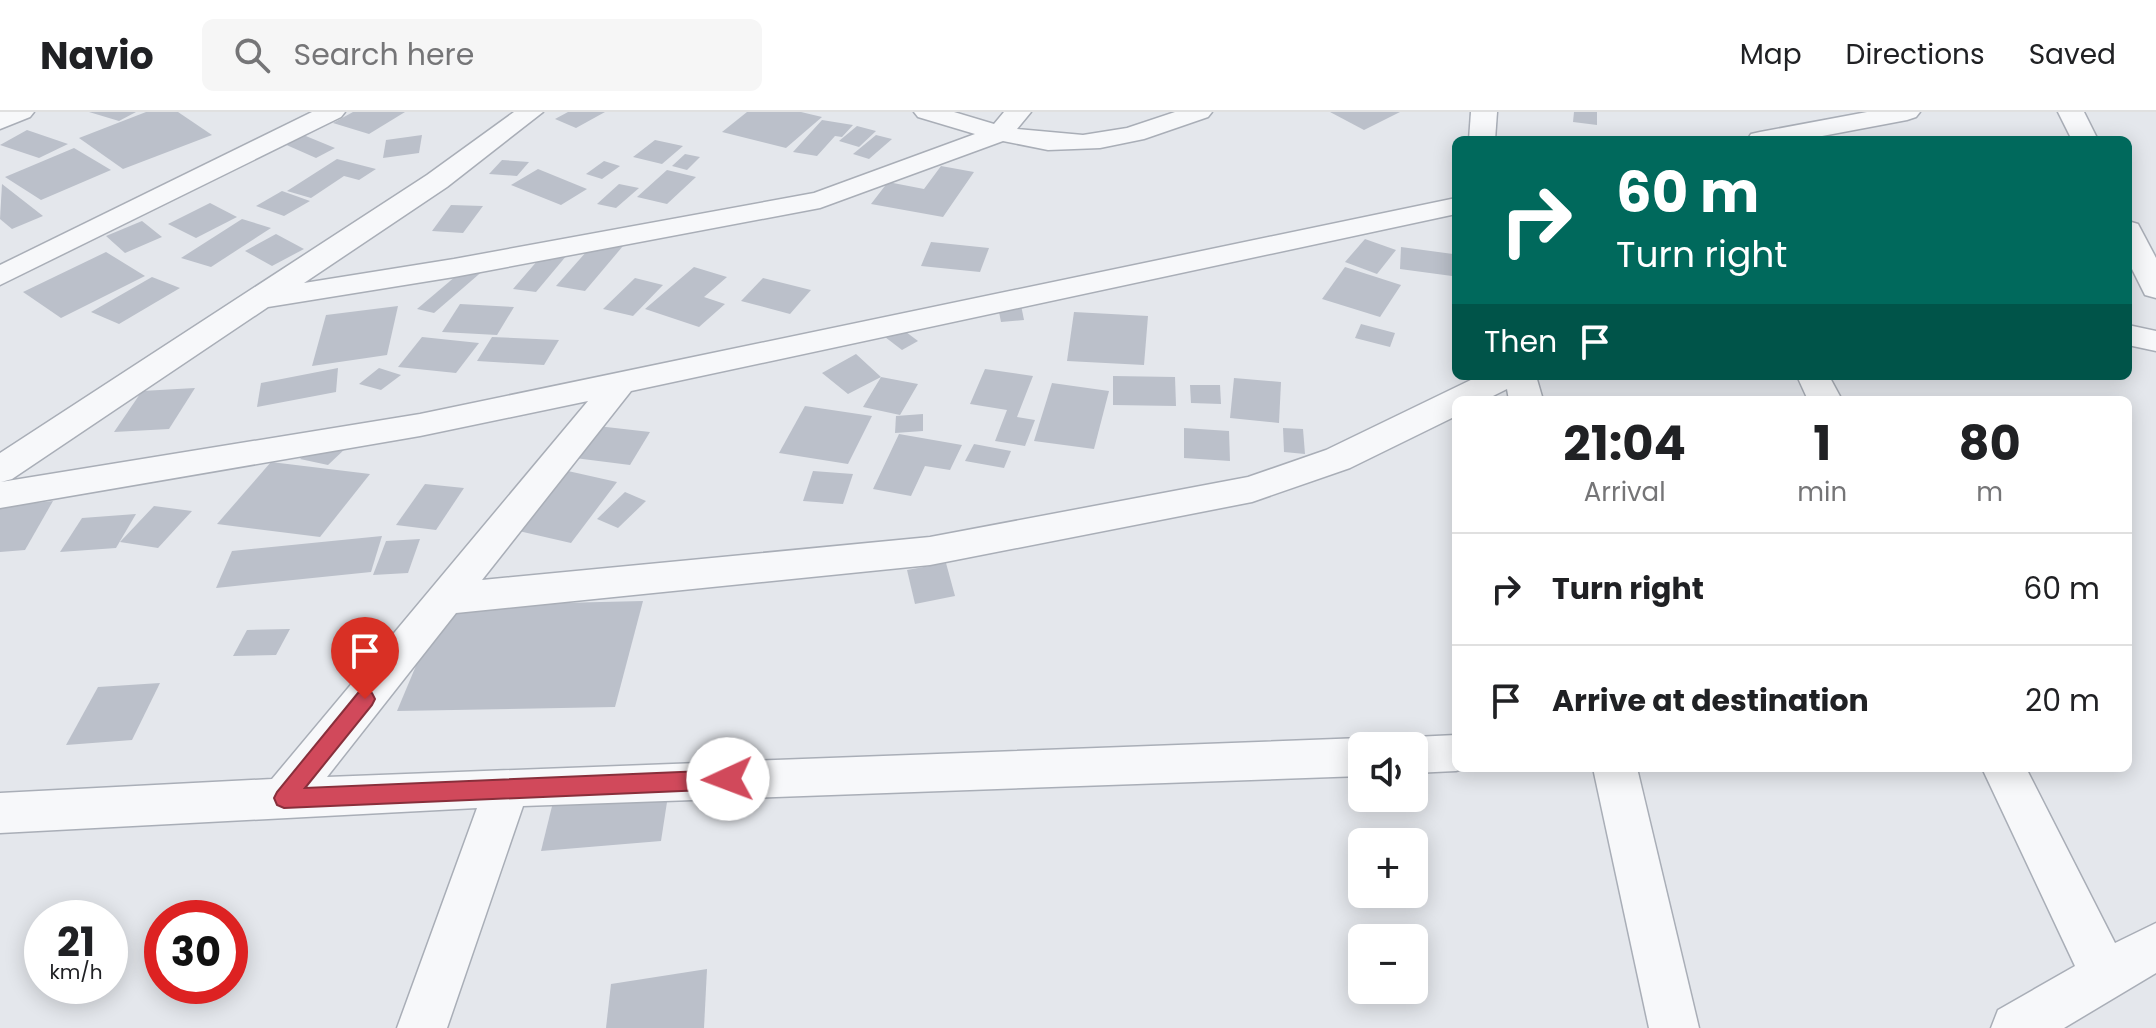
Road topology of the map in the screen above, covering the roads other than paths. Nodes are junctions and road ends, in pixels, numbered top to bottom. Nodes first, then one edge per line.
1 (21, 112) edge
2 (332, 112) edge
3 (530, 112) edge
4 (927, 112) edge
5 (1018, 112) edge
6 (1199, 112) edge
7 (1484, 112) edge
8 (1907, 112) edge
9 (2071, 112) edge
10 (0, 121) edge
11 (1804, 122) edge
12 (999, 134) junction
13 (1482, 136) edge
14 (1770, 136) edge
15 (2083, 136) edge
16 (1452, 207) edge
17 (2132, 238) edge
18 (0, 276) edge
19 (2156, 289) edge
20 (260, 299) junction
21 (2132, 336) edge
22 (2156, 341) edge
23 (1497, 380) edge
24 (620, 383) junction
25 (1467, 396) edge
26 (1452, 404) edge
27 (0, 470) edge
28 (0, 495) edge
29 (445, 599) junction
30 (1452, 753) edge
31 (1428, 754) edge
32 (1348, 757) edge
33 (1616, 772) edge
34 (2006, 772) edge
35 (507, 787) junction
36 (284, 798) junction
37 (0, 813) edge
38 (2156, 946) edge
39 (2105, 976) junction
40 (422, 1028) edge
41 (1674, 1028) edge
42 (2016, 1028) edge

1 - 10 street
2 - 18 street
3 - 20 street
4 - 12 street
5 - 12 street
6 - 12 street
7 - 13 street
8 - 11 street
9 - 15 street
11 - 14 street
12 - 20 street
16 - 24 street
17 - 19 street
20 - 27 street
21 - 22 street
23 - 25 street
24 - 28 street
24 - 29 street
26 - 29 street
29 - 36 street
30 - 31 street
32 - 35 street
33 - 41 street
34 - 39 street
35 - 36 street
35 - 40 street
36 - 37 street
38 - 39 street
39 - 42 street

